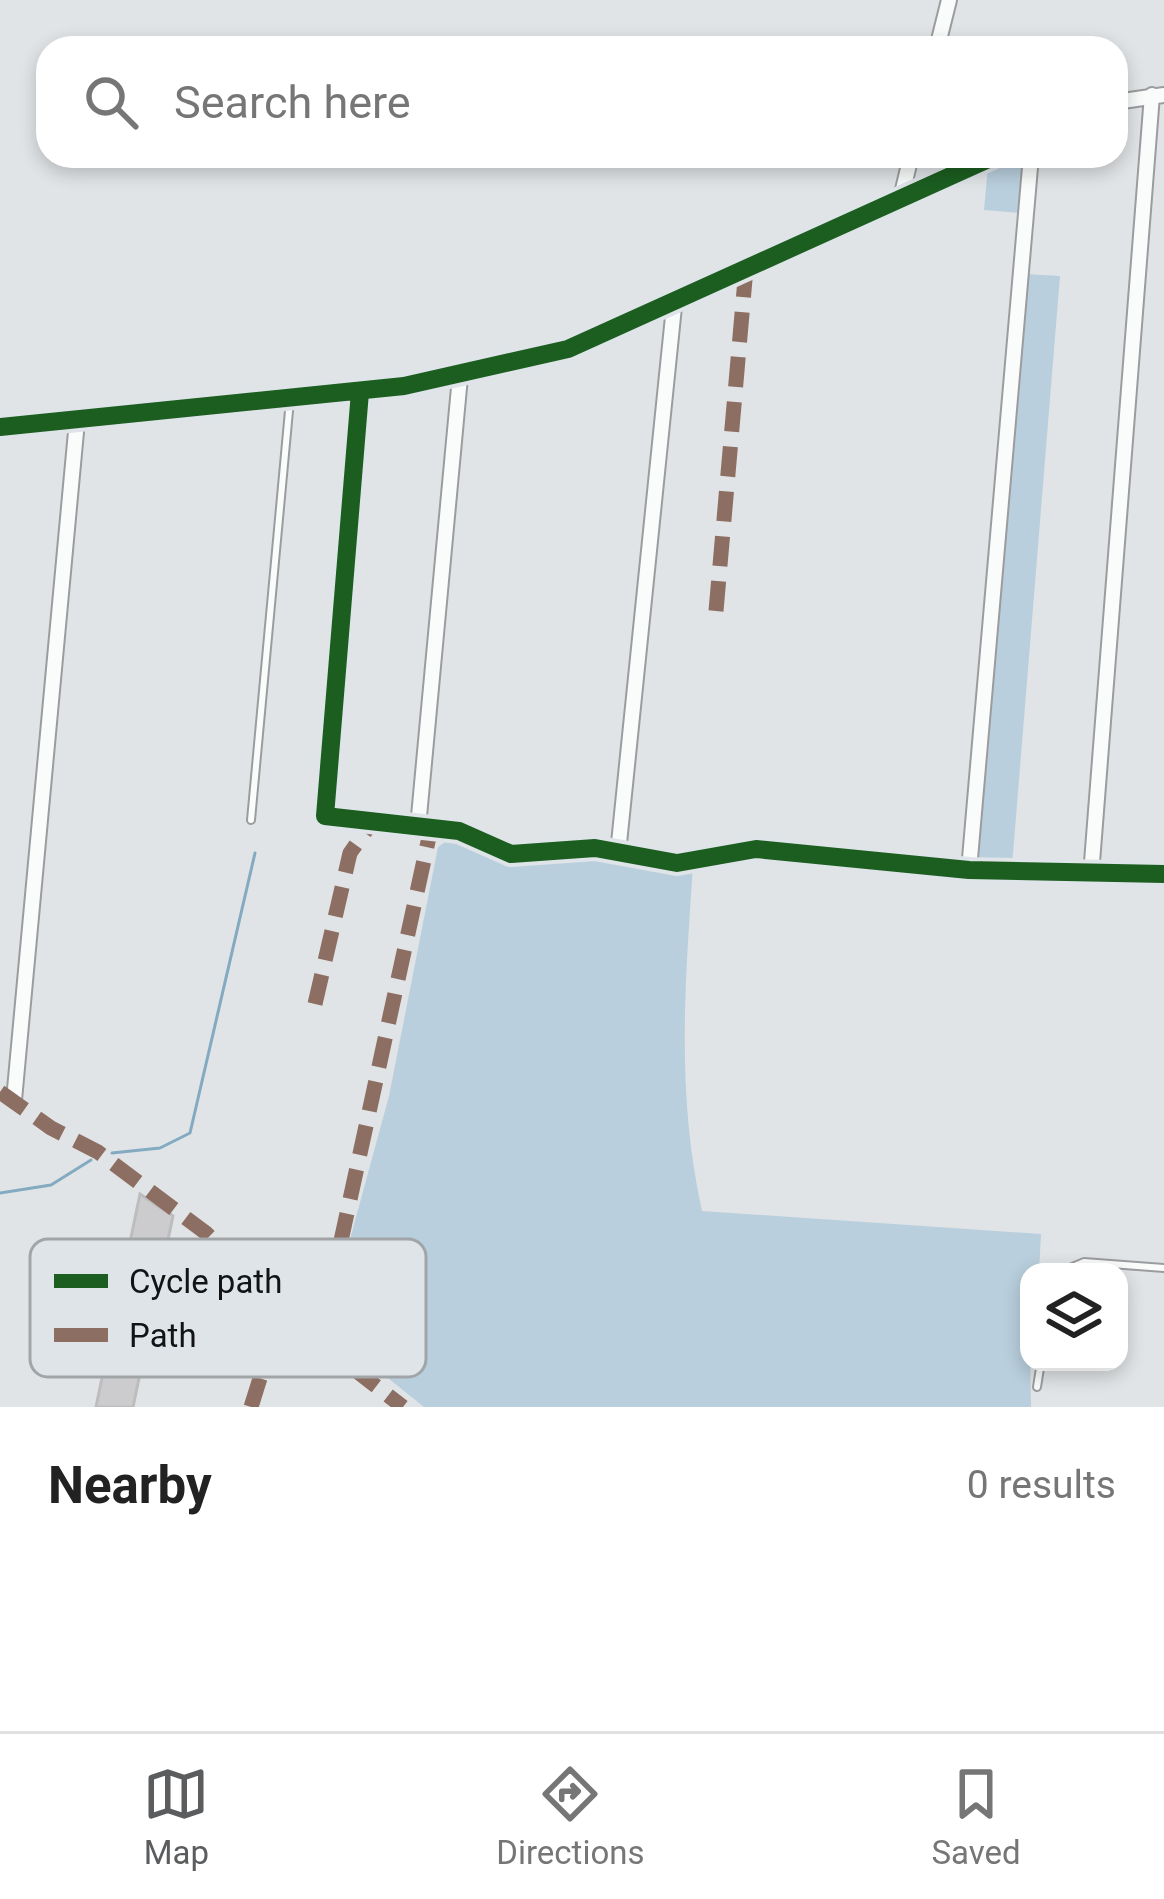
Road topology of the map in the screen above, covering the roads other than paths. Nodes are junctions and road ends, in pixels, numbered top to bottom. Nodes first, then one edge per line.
1 (949, 0) edge
2 (940, 36) edge
3 (1158, 95) edge
4 (1128, 100) edge
5 (908, 168) edge
6 (970, 168) edge
7 (1029, 168) edge
8 (900, 202) junction
9 (674, 297) junction
10 (460, 377) junction
11 (360, 392) junction
12 (290, 400) junction
13 (77, 421) junction
14 (0, 427) edge
15 (250, 820) dead end
16 (418, 827) junction
17 (619, 853) junction
18 (969, 870) junction
19 (1164, 874) edge
20 (1091, 875) junction
21 (14, 1100) dead end
22 (1128, 1265) edge
23 (1164, 1268) edge
24 (1040, 1371) edge
25 (1037, 1387) dead end

1 - 2 street
3 - 4 street
3 - 20 street
5 - 8 street
6 - 8 street
7 - 18 street
8 - 9 street
9 - 10 street
9 - 17 street
10 - 11 street
10 - 16 street
11 - 12 street
11 - 16 street
12 - 13 street
12 - 15 lane
13 - 14 street
13 - 21 street
16 - 17 street
17 - 18 street
18 - 20 street
19 - 20 street
22 - 23 lane
24 - 25 lane

